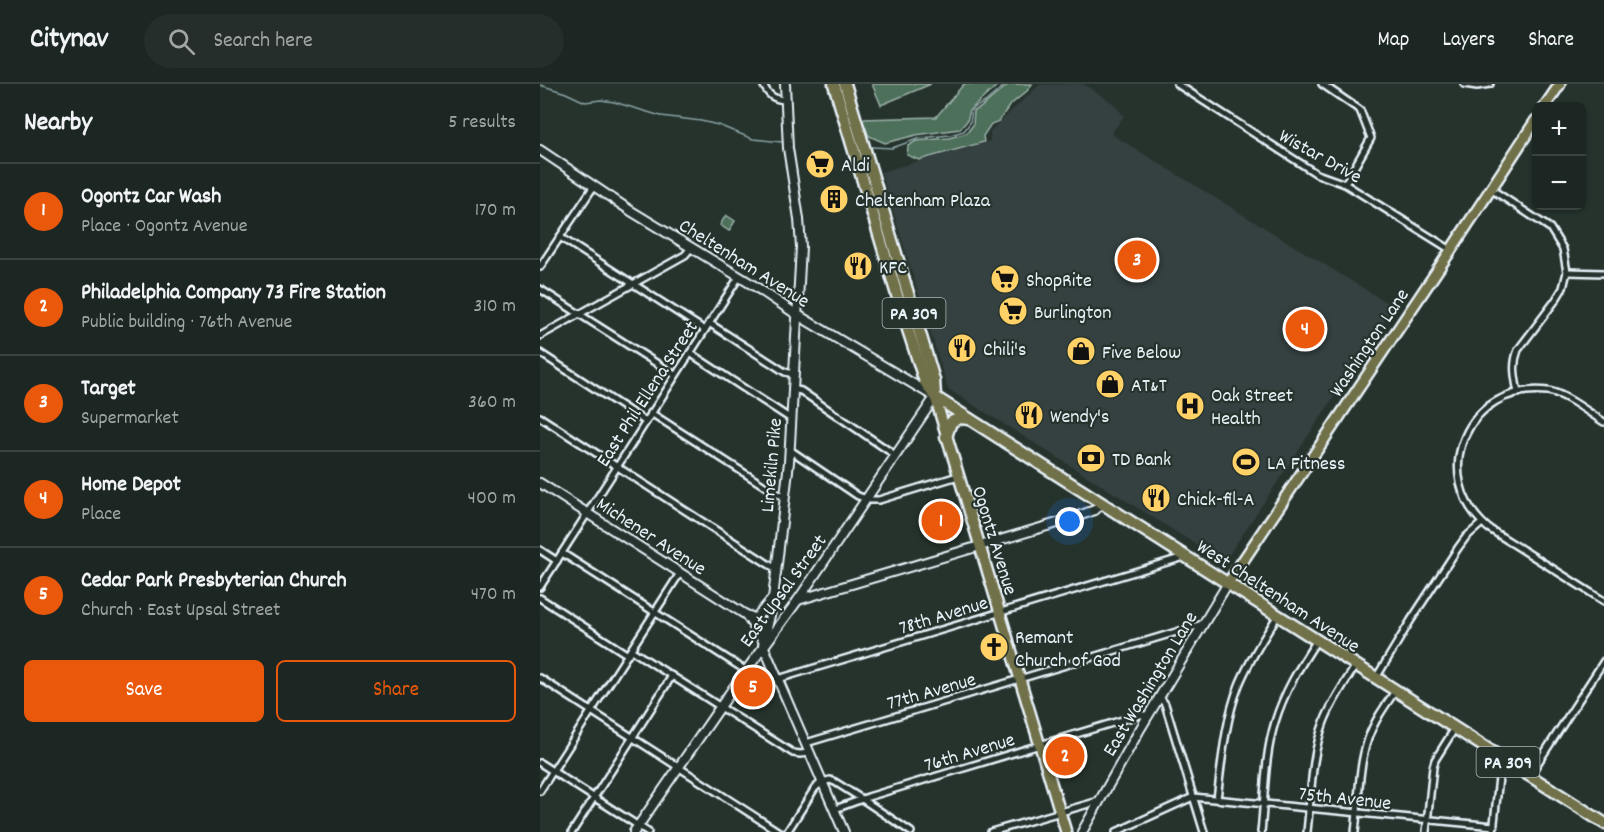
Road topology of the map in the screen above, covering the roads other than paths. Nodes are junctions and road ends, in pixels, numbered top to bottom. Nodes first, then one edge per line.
1 (763, 84) edge
2 (785, 84) edge
3 (834, 84) edge
4 (845, 84) edge
5 (1177, 84) edge
6 (1322, 84) edge
7 (1464, 84) edge
8 (1490, 84) edge
9 (1560, 84) edge
10 (785, 100) junction
11 (1548, 102) edge
12 (1532, 126) edge
13 (540, 150) edge
14 (1345, 184) junction
15 (594, 186) junction
16 (1491, 189) junction
17 (560, 237) junction
18 (691, 248) junction
19 (1451, 250) junction
20 (540, 267) edge
21 (1567, 272) junction
22 (1604, 273) edge
23 (739, 277) junction
24 (633, 284) junction
25 (540, 289) edge
26 (579, 314) junction
27 (796, 314) junction
28 (709, 323) junction
29 (705, 330) junction
30 (540, 336) edge
31 (540, 353) edge
32 (690, 353) junction
33 (793, 374) junction
34 (675, 375) junction
35 (792, 388) junction
36 (1518, 393) junction
37 (935, 397) junction
38 (651, 413) junction
39 (540, 417) edge
40 (791, 419) junction
41 (969, 419) junction
42 (646, 422) junction
43 (1604, 422) edge
44 (946, 437) junction
45 (790, 450) junction
46 (895, 454) junction
47 (617, 466) junction
48 (958, 476) junction
49 (540, 483) edge
50 (784, 496) junction
51 (865, 499) junction
52 (1102, 503) junction
53 (587, 513) junction
54 (1482, 523) junction
55 (979, 546) junction
56 (540, 549) edge
57 (562, 553) junction
58 (1186, 556) junction
59 (557, 561) junction
60 (776, 569) junction
61 (681, 573) junction
62 (1228, 583) junction
63 (540, 587) edge
64 (540, 598) edge
65 (773, 598) junction
66 (798, 600) junction
67 (1604, 601) edge
68 (655, 612) junction
69 (999, 613) junction
70 (746, 615) junction
71 (1278, 615) junction
72 (755, 619) junction
73 (1203, 624) junction
74 (1317, 640) junction
75 (762, 641) junction
76 (630, 652) junction
77 (1604, 661) edge
78 (1356, 665) junction
79 (745, 670) junction
80 (672, 676) junction
81 (540, 678) edge
82 (1376, 678) junction
83 (778, 679) junction
84 (1019, 679) junction
85 (1396, 690) junction
86 (1160, 696) junction
87 (720, 706) junction
88 (591, 711) junction
89 (1148, 715) junction
90 (1455, 728) junction
91 (632, 738) junction
92 (806, 743) junction
93 (1039, 746) junction
94 (810, 753) junction
95 (1502, 758) junction
96 (540, 762) edge
97 (678, 767) junction
98 (553, 771) junction
99 (1530, 776) junction
100 (822, 782) junction
101 (540, 791) edge
102 (594, 797) junction
103 (1193, 797) junction
104 (862, 799) junction
105 (1218, 799) junction
106 (1099, 801) junction
107 (1264, 804) junction
108 (1310, 808) junction
109 (835, 809) junction
110 (1059, 812) junction
111 (1357, 813) junction
112 (1427, 820) junction
113 (1604, 823) edge
114 (1135, 824) junction
115 (636, 829) edge
116 (1494, 829) edge
117 (572, 832) edge
118 (648, 832) edge
119 (779, 832) edge
120 (787, 832) edge
121 (844, 832) edge
122 (911, 832) edge
123 (991, 832) edge
124 (1066, 832) edge
125 (1082, 832) edge
126 (1116, 832) edge
127 (1137, 832) edge
128 (1204, 832) edge
129 (1261, 832) edge
130 (1308, 832) edge
131 (1356, 832) edge
132 (1426, 832) edge

1 - 10 street
2 - 10 street, Limekiln Pike
3 - 37 highway, Ogontz Avenue / PA 309
4 - 37 highway, Ogontz Avenue / PA 309
5 - 14 street, Wistar Drive
6 - 14 street
7 - 8 street
9 - 11 main road
10 - 27 street, Limekiln Pike
12 - 16 main road, Washington Lane
13 - 15 street, Cheltenham Avenue
14 - 19 street, Wistar Drive
15 - 17 street
15 - 18 street, Cheltenham Avenue
16 - 19 main road, Washington Lane
16 - 21 street
17 - 20 street
17 - 24 street
18 - 23 street, Cheltenham Avenue
18 - 24 street
19 - 62 main road, Washington Lane
21 - 22 street
21 - 36 street
23 - 27 street, Cheltenham Avenue
23 - 28 street, East Phil Ellena Street
24 - 26 street
24 - 29 street
25 - 26 street
26 - 30 street
26 - 34 street
27 - 33 street, Limekiln Pike
27 - 37 street, Cheltenham Avenue
28 - 29 street, East Phil Ellena Street
28 - 33 street
29 - 32 street, East Phil Ellena Street
31 - 42 street
32 - 34 street, East Phil Ellena Street
32 - 40 street
33 - 35 street, Limekiln Pike
34 - 38 street, East Phil Ellena Street
35 - 40 street, Limekiln Pike
35 - 46 street
36 - 43 street
36 - 54 street
37 - 41 highway, West Cheltenham Avenue / PA 309
37 - 44 main road, Ogontz Avenue
37 - 46 street, East Upsal Street
38 - 42 street, East Phil Ellena Street
38 - 50 street
39 - 47 street
40 - 45 street, Limekiln Pike
41 - 44 highway
41 - 52 highway, West Cheltenham Avenue / PA 309
42 - 47 street, East Phil Ellena Street
44 - 48 main road, Ogontz Avenue
45 - 50 street, Limekiln Pike
45 - 51 street
46 - 51 street, East Upsal Street
47 - 53 street, East Phil Ellena Street
47 - 60 street
48 - 51 street
48 - 55 main road, Ogontz Avenue
49 - 53 street, Michener Avenue
50 - 60 street, Limekiln Pike
51 - 66 street, East Upsal Street
52 - 55 street
52 - 58 highway, West Cheltenham Avenue / PA 309
53 - 57 street, East Phil Ellena Street
53 - 61 street, Michener Avenue
54 - 67 street
54 - 82 street
55 - 66 street
55 - 69 main road, Ogontz Avenue
56 - 59 street
57 - 59 street, East Phil Ellena Street
57 - 68 street
58 - 62 highway, West Cheltenham Avenue / PA 309
58 - 69 street, 78th Avenue
59 - 63 street, East Phil Ellena Street
60 - 65 street, Limekiln Pike
61 - 68 street
61 - 70 street, Michener Avenue
62 - 71 highway, West Cheltenham Avenue / PA 309
62 - 73 street, East Washington Lane
64 - 76 street
65 - 72 street
65 - 75 street, Limekiln Pike
66 - 75 street, East Upsal Street
68 - 76 street
68 - 79 street
69 - 83 street, 78th Avenue
69 - 84 main road, Ogontz Avenue
70 - 72 street, Michener Avenue
70 - 75 street, Michener Avenue
71 - 74 highway, West Cheltenham Avenue / PA 309
71 - 105 street
72 - 75 street
73 - 84 street, 77th Avenue
73 - 86 street, East Washington Lane
74 - 78 highway, West Cheltenham Avenue / PA 309
74 - 107 street
75 - 79 street, East Upsal Street
75 - 83 street
76 - 80 street
76 - 88 street
77 - 99 street
78 - 82 highway, West Cheltenham Avenue / PA 309
78 - 108 street
79 - 87 street, East Upsal Street
80 - 87 street
80 - 91 street
81 - 88 street
82 - 85 highway, West Cheltenham Avenue / PA 309
83 - 92 street
84 - 92 street, 77th Avenue
84 - 93 main road, Ogontz Avenue
85 - 90 highway, West Cheltenham Avenue / PA 309
85 - 111 street
86 - 89 street, East Washington Lane
86 - 103 street
87 - 94 street
87 - 97 street, East Upsal Street
88 - 91 street
88 - 98 street
89 - 93 street, 76th Avenue
89 - 106 street, East Washington Lane
90 - 95 highway, West Cheltenham Avenue / PA 309
90 - 112 street
91 - 97 street
91 - 102 street
92 - 94 street
93 - 104 street, 76th Avenue
93 - 110 main road, Ogontz Avenue
94 - 100 street
95 - 99 highway, West Cheltenham Avenue / PA 309
95 - 116 street
96 - 98 street
97 - 115 street, East Upsal Street
97 - 119 street
98 - 101 street
98 - 102 street
99 - 113 highway, West Cheltenham Avenue / PA 309
100 - 104 street
100 - 109 street
100 - 120 street
102 - 115 street
102 - 117 street
103 - 105 street, 75th Avenue
103 - 114 street
103 - 128 street
104 - 109 street, 76th Avenue
104 - 122 street
105 - 107 street, 75th Avenue
106 - 110 street
106 - 125 street, East Washington Lane
107 - 108 street, 75th Avenue
107 - 129 street
108 - 111 street, 75th Avenue
108 - 130 street
109 - 121 street
110 - 123 street
110 - 124 main road, Ogontz Avenue
111 - 112 street, 75th Avenue
111 - 131 street
112 - 116 street, 75th Avenue
112 - 132 street
114 - 126 street
114 - 127 street
115 - 118 street

